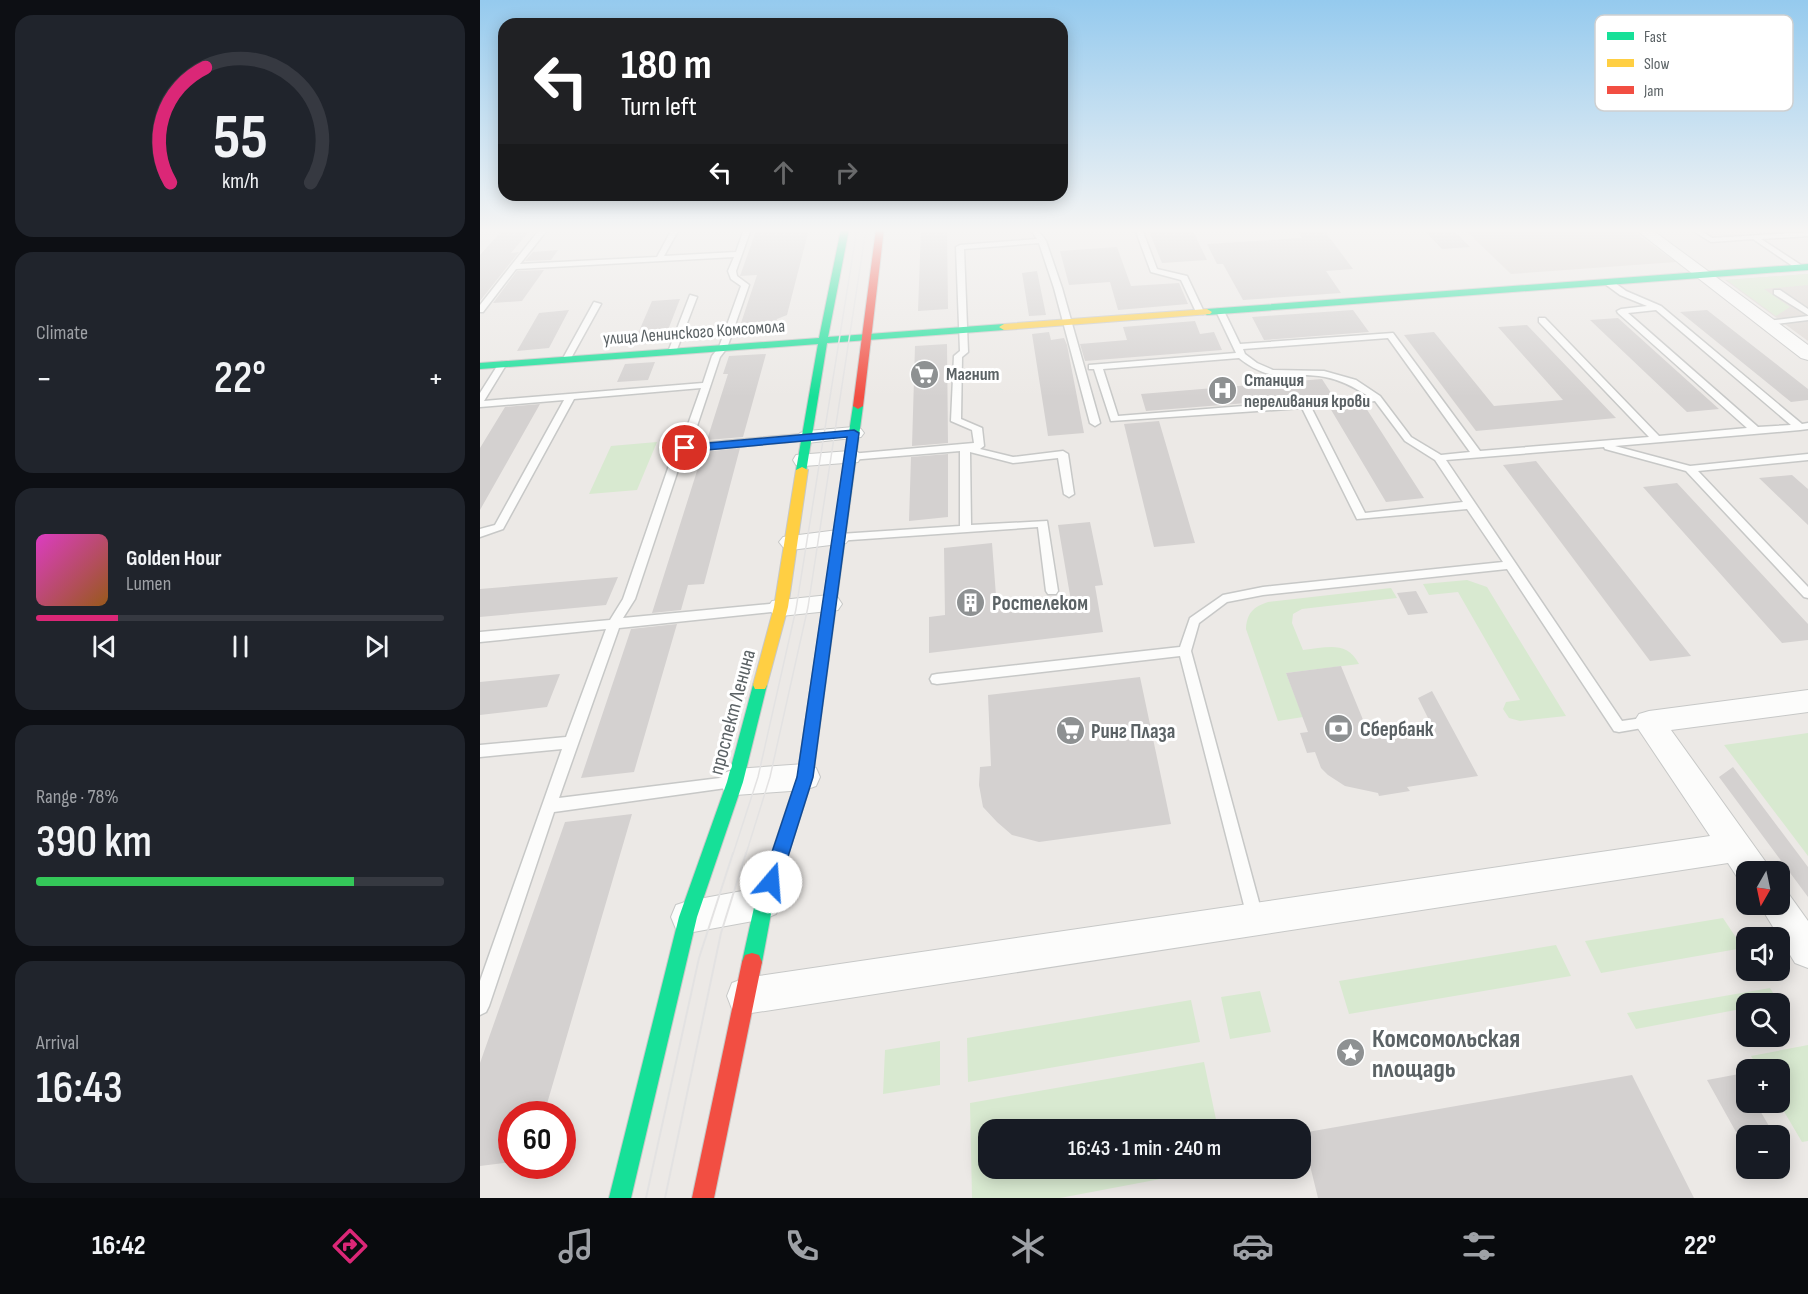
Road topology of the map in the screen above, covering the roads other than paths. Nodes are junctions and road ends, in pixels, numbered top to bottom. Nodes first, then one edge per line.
1 (499, 285) edge
2 (745, 285) edge
3 (834, 285) edge
4 (873, 285) edge
5 (961, 285) edge
6 (1056, 285) edge
7 (1187, 285) edge
8 (1569, 285) edge
9 (1612, 285) edge
10 (1716, 285) edge
11 (1777, 292) dead end
12 (1623, 293) junction
13 (693, 297) dead end
14 (597, 304) dead end
15 (1658, 308) junction
16 (480, 310) edge
17 (1220, 311) junction
18 (1621, 311) junction
19 (1200, 312) junction
20 (1808, 313) edge
21 (1808, 318) edge
22 (1542, 320) dead end
23 (1068, 322) junction
24 (1767, 323) junction
25 (963, 330) junction
26 (866, 337) junction
27 (822, 341) junction
28 (723, 348) junction
29 (1239, 351) junction
30 (672, 352) junction
31 (1808, 354) edge
32 (566, 360) junction
33 (502, 365) junction
34 (480, 366) edge
35 (1098, 367) junction
36 (1082, 368) junction
37 (706, 386) junction
38 (570, 397) junction
39 (1377, 398) junction
40 (480, 400) edge
41 (480, 404) edge
42 (1305, 405) junction
43 (1095, 423) dead end
44 (1804, 427) edge
45 (1756, 431) junction
46 (854, 433) junction
47 (807, 437) junction
48 (1656, 439) junction
49 (1599, 444) junction
50 (685, 448) junction
51 (965, 448) junction
52 (1477, 455) junction
53 (850, 457) junction
54 (1439, 458) junction
55 (1806, 459) edge
56 (804, 460) junction
57 (1690, 469) junction
58 (1069, 494) dead end
59 (1470, 505) junction
60 (966, 528) junction
61 (480, 533) edge
62 (838, 538) junction
63 (791, 542) junction
64 (1510, 565) junction
65 (1053, 591) dead end
66 (1808, 594) edge
67 (829, 604) junction
68 (781, 607) junction
69 (614, 622) junction
70 (480, 637) edge
71 (1185, 651) junction
72 (937, 680) dead end
73 (1808, 701) edge
74 (1649, 722) junction
75 (571, 742) junction
76 (480, 750) edge
77 (805, 777) junction
78 (735, 782) junction
79 (549, 806) junction
80 (1744, 859) edge
81 (764, 903) junction
82 (1783, 915) edge
83 (688, 917) junction
84 (1256, 919) junction
85 (1808, 951) edge
86 (745, 996) junction
87 (480, 1006) edge
88 (620, 1198) edge
89 (703, 1198) edge

1 - 16 lane
2 - 28 lane
3 - 27 main road, проспект Ленина
4 - 26 main road
5 - 25 lane
6 - 23 lane
7 - 19 lane
8 - 17 main road, улица Ленинского Комсомола
9 - 12 lane
10 - 24 street
11 - 20 lane
12 - 15 lane
12 - 18 lane
13 - 30 lane
14 - 32 lane
15 - 18 lane
15 - 44 lane
17 - 19 main road, улица Ленинского Комсомола
17 - 29 lane
18 - 45 lane
19 - 23 main road, улица Ленинского Комсомола
21 - 24 lane
22 - 48 lane
23 - 25 main road, улица Ленинского Комсомола
23 - 36 lane
24 - 31 street
25 - 26 main road, улица Ленинского Комсомола
25 - 51 lane
26 - 27 main road, улица Ленинского Комсомола
26 - 46 main road
27 - 28 main road, улица Ленинского Комсомола
27 - 47 main road, проспект Ленина
28 - 30 main road, улица Ленинского Комсомола
28 - 37 lane
29 - 35 lane
29 - 39 lane
29 - 52 lane
30 - 32 main road, улица Ленинского Комсомола
32 - 33 main road, улица Ленинского Комсомола
33 - 34 main road, улица Ленинского Комсомола
33 - 40 lane
35 - 36 lane
35 - 42 lane
36 - 43 lane
37 - 38 lane
37 - 50 lane
38 - 41 lane
38 - 61 lane
39 - 42 lane
39 - 54 lane
42 - 59 lane
44 - 45 lane
45 - 48 lane
46 - 47 street
46 - 53 main road
47 - 50 lane
47 - 56 main road, проспект Ленина
48 - 49 lane
49 - 52 lane
49 - 57 lane
50 - 69 lane
51 - 53 lane
51 - 58 lane
51 - 60 lane
52 - 54 lane
53 - 56 street
53 - 62 main road
54 - 59 lane
55 - 57 lane
56 - 63 main road, проспект Ленина
57 - 66 lane
59 - 64 lane
60 - 62 lane
60 - 65 lane
62 - 63 street
62 - 67 main road
63 - 68 main road, проспект Ленина
64 - 71 lane
64 - 74 lane
67 - 68 street
67 - 77 main road
68 - 69 lane
68 - 78 main road, проспект Ленина
69 - 70 lane
69 - 75 lane
71 - 72 lane
71 - 84 lane
73 - 74 street
74 - 80 street
75 - 76 lane
75 - 79 lane
77 - 78 street
77 - 81 main road
78 - 79 lane
78 - 83 main road, проспект Ленина
79 - 87 lane
80 - 84 street
81 - 83 street
81 - 86 main road
82 - 85 street
83 - 88 main road, проспект Ленина
84 - 86 street
86 - 89 main road

